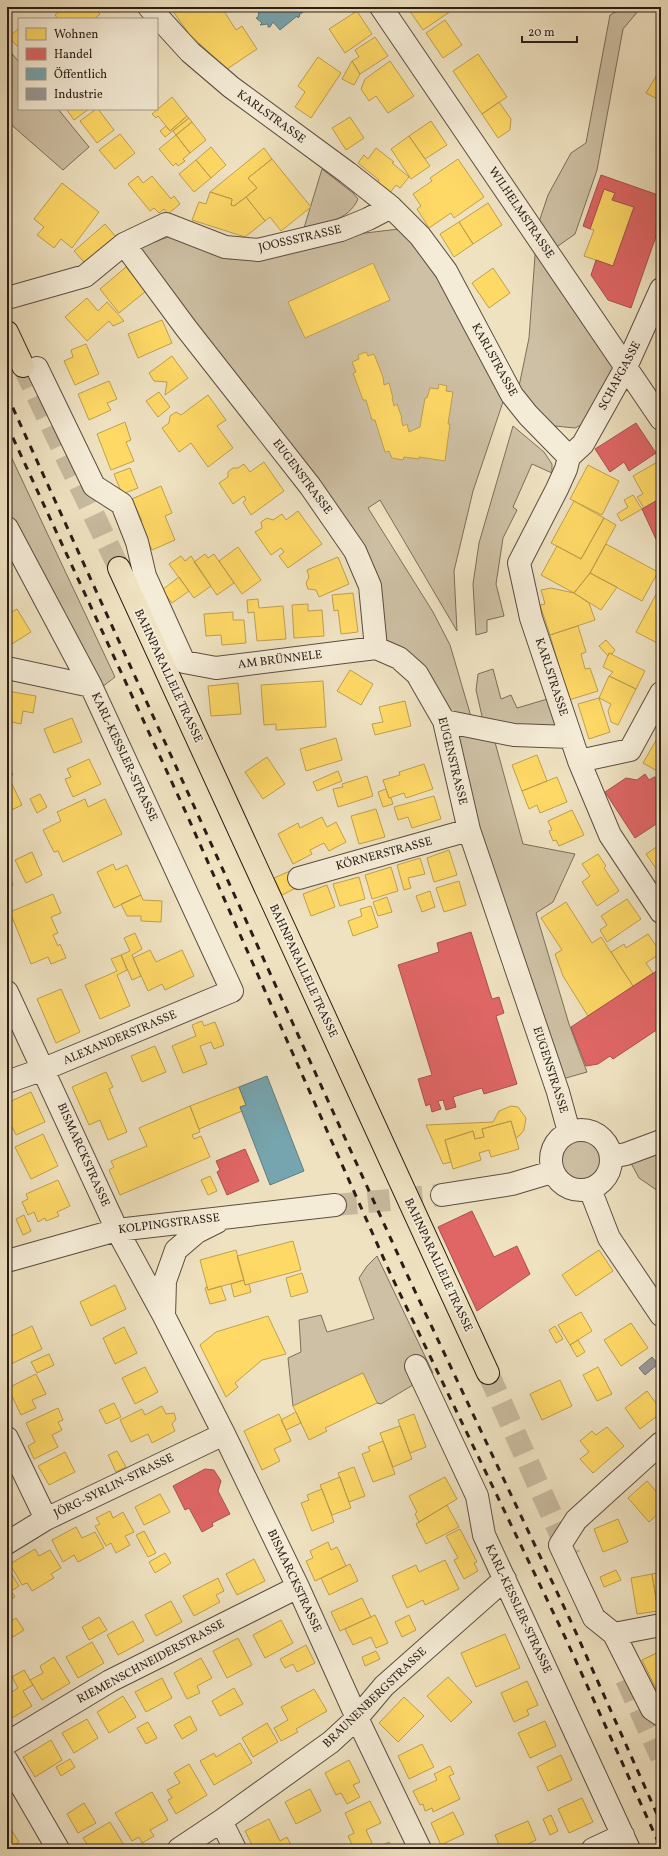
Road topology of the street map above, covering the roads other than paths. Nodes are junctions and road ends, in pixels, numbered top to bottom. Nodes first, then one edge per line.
1 (148, 7) edge
2 (381, 7) edge
3 (391, 207) junction
4 (124, 244) junction
5 (661, 289) edge
6 (11, 296) dead end
7 (7, 332) edge
8 (30, 367) joint
9 (626, 367) junction
10 (661, 419) edge
11 (569, 457) junction
12 (7, 528) edge
13 (118, 568) tunnel mouth
14 (376, 648) junction
15 (7, 668) edge
16 (91, 686) junction
17 (661, 693) edge
18 (444, 721) junction
19 (570, 737) junction
20 (579, 761) junction
21 (469, 830) junction
22 (299, 878) dead end
23 (661, 912) edge
24 (232, 991) joint
25 (7, 992) edge
26 (44, 1069) junction
27 (7, 1082) edge
28 (569, 1132) junction
29 (661, 1141) edge
30 (611, 1157) junction
31 (552, 1172) junction
32 (590, 1189) junction
33 (442, 1195) tunnel mouth
34 (335, 1205) tunnel mouth
35 (227, 1217) junction
36 (118, 1230) junction
37 (7, 1261) edge
38 (661, 1315) edge
39 (164, 1316) junction
40 (416, 1366) dead end
41 (488, 1373) tunnel mouth
42 (224, 1434) junction
43 (7, 1438) edge
44 (661, 1443) edge
45 (46, 1518) junction
46 (7, 1543) edge
47 (504, 1579) junction
48 (298, 1587) junction
49 (661, 1625) edge
50 (614, 1634) junction
51 (661, 1715) edge
52 (357, 1718) junction
53 (7, 1743) edge
54 (7, 1761) edge
55 (221, 1821) junction
56 (626, 1842) edge
57 (58, 1849) edge
58 (179, 1849) edge
59 (235, 1849) edge
60 (420, 1849) edge
61 (593, 1849) edge

1 - 3 street, KARLSTRASSE
2 - 9 street, WILHELMSTRASSE
3 - 4 street, JOOSSSTRASSE
3 - 11 street, KARLSTRASSE
4 - 6 street, JOOSSSTRASSE
4 - 14 street, EUGENSTRASSE
5 - 9 street, SCHAFGASSE
7 - 8 main road
8 - 14 street, AM BRÜNNELE
9 - 10 street, WILHELMSTRASSE
9 - 11 street, SCHAFGASSE
11 - 19 street, KARLSTRASSE
12 - 16 street, KARL-KESSLER-STRASSE
13 - 41 main road, BAHNPARALLELE TRASSE
14 - 18 street, EUGENSTRASSE
15 - 16 street
16 - 24 street, KARL-KESSLER-STRASSE
17 - 20 street
18 - 19 street
18 - 21 street, EUGENSTRASSE
19 - 20 street, KARLSTRASSE
20 - 23 street, KARLSTRASSE
21 - 22 street, KÖRNERSTRASSE
21 - 28 street, EUGENSTRASSE
24 - 26 street, ALEXANDERSTRASSE
25 - 26 street, BISMARCKSTRASSE
26 - 27 street, ALEXANDERSTRASSE
26 - 36 street, BISMARCKSTRASSE
28 - 30 street
28 - 31 street
29 - 30 street
30 - 32 street
31 - 32 street
31 - 33 street
32 - 38 street
34 - 35 street, KOLPINGSTRASSE
35 - 36 street, KOLPINGSTRASSE
35 - 39 street, BISMARCKSTRASSE
36 - 37 street, KOLPINGSTRASSE
36 - 39 street, BISMARCKSTRASSE
39 - 42 street, BISMARCKSTRASSE
40 - 47 street, KARL-KESSLER-STRASSE
42 - 45 street, JÖRG-SYRLIN-STRASSE
42 - 48 street, BISMARCKSTRASSE
43 - 45 street
44 - 50 street
45 - 46 street, JÖRG-SYRLIN-STRASSE
47 - 52 street, BRAUNENBERGSTRASSE
47 - 56 street, KARL-KESSLER-STRASSE
48 - 52 street, BISMARCKSTRASSE
48 - 53 street, RIEMENSCHNEIDERSTRASSE
49 - 50 street
50 - 51 street
52 - 55 street, BRAUNENBERGSTRASSE
52 - 60 street, BISMARCKSTRASSE
54 - 57 street
55 - 58 street, BRAUNENBERGSTRASSE
55 - 59 street
56 - 61 street

